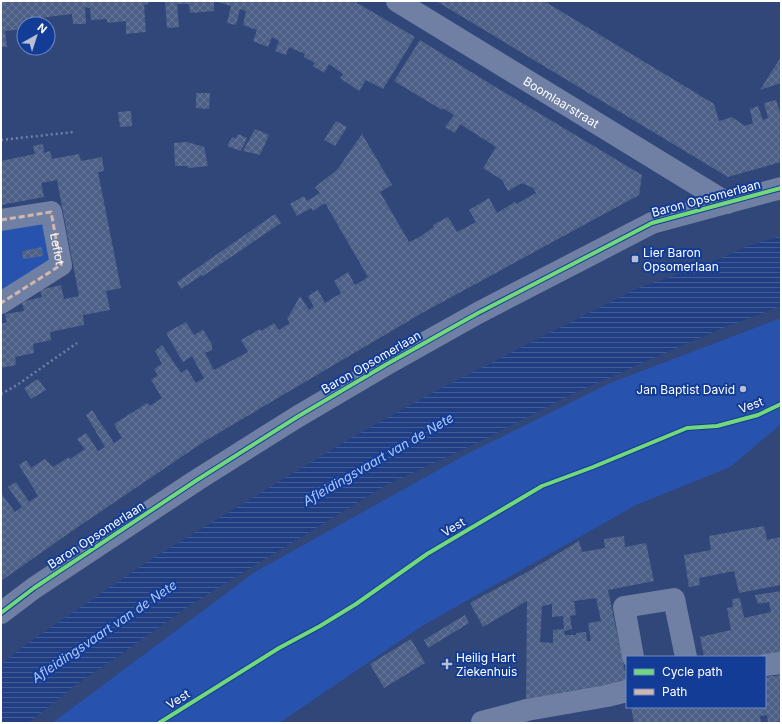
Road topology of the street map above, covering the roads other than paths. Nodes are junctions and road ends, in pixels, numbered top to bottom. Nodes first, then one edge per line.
1 (398, 1) edge
2 (781, 188) edge
3 (727, 203) junction
4 (1, 220) edge
5 (1, 303) edge
6 (1, 613) edge
7 (633, 656) edge
8 (686, 656) edge
9 (781, 663) edge
10 (766, 665) edge
11 (626, 691) edge
12 (482, 722) dead end

1 - 3 street, Boomlaarstraat
2 - 3 street, Baron Opsomerlaan
3 - 6 street, Baron Opsomerlaan
4 - 5 street, Leflot
7 - 8 street
9 - 10 street
11 - 12 street

